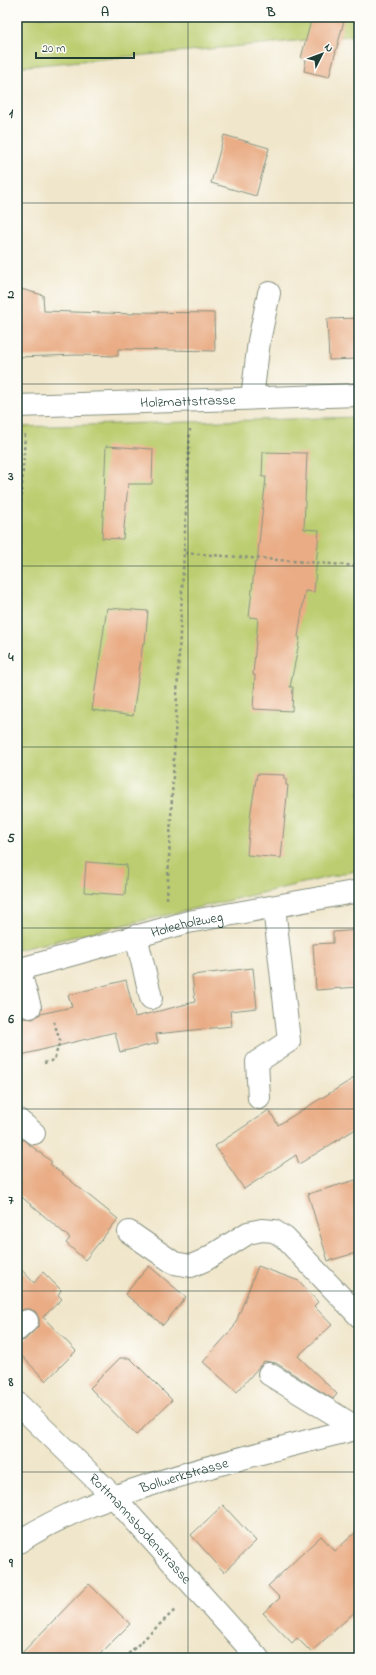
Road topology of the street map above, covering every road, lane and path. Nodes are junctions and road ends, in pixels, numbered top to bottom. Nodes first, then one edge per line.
1 (269, 293) dead end
2 (359, 395) edge
3 (252, 398) junction
4 (193, 400) junction
5 (22, 406) edge
6 (185, 553) junction
7 (359, 566) edge
8 (17, 575) edge
9 (359, 891) edge
10 (274, 907) junction
11 (166, 928) junction
12 (136, 936) junction
13 (18, 970) edge
14 (151, 998) dead end
15 (30, 1007) dead end
16 (259, 1098) dead end
17 (17, 1119) edge
18 (34, 1132) dead end
19 (128, 1232) dead end
20 (359, 1316) edge
21 (269, 1374) dead end
22 (17, 1403) edge
23 (358, 1428) edge
24 (113, 1496) junction
25 (17, 1543) edge
26 (196, 1590) junction
27 (254, 1657) edge
28 (124, 1658) edge

1 - 3 street
2 - 3 street, Holzmattstrasse
3 - 4 street, Holzmattstrasse
4 - 5 street, Holzmattstrasse
4 - 6 path
5 - 8 path
6 - 7 path
6 - 11 path
9 - 10 street, Holeeholzweg
10 - 11 street, Holeeholzweg
10 - 16 street
11 - 12 street, Holeeholzweg
12 - 13 street, Holeeholzweg
12 - 14 street
13 - 15 street
17 - 18 street
19 - 20 street
21 - 23 street
22 - 24 street, Rottmannsbodenstrasse
23 - 24 street, Bollwerkstrasse
24 - 25 street, Bollwerkstrasse
24 - 26 street, Rottmannsbodenstrasse
26 - 27 street, Rottmannsbodenstrasse
26 - 28 path

